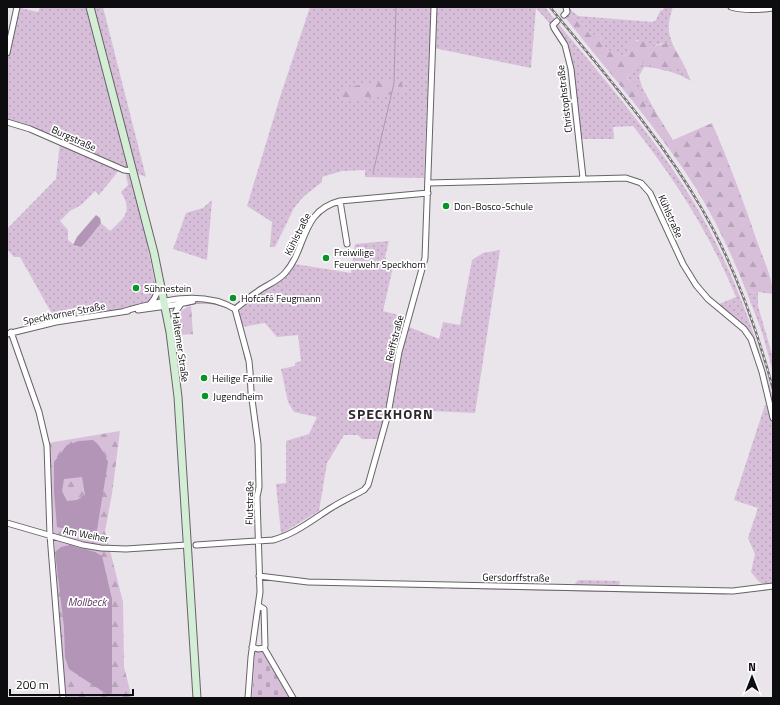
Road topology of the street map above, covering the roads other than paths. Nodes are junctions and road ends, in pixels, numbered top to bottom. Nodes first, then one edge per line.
1 (17, 7) edge
2 (90, 7) edge
3 (434, 7) edge
4 (566, 7) edge
5 (731, 7) edge
6 (773, 8) edge
7 (564, 15) dead end
8 (557, 21) dead end
9 (7, 53) edge
10 (7, 122) edge
11 (133, 171) junction
12 (583, 178) junction
13 (428, 183) junction
14 (428, 193) junction
15 (340, 201) junction
16 (347, 244) dead end
17 (161, 284) junction
18 (198, 299) junction
19 (150, 304) junction
20 (165, 304) junction
21 (182, 304) junction
22 (235, 309) junction
23 (125, 311) junction
24 (170, 332) junction
25 (9, 333) edge
26 (773, 418) edge
27 (7, 523) edge
28 (50, 535) junction
29 (258, 541) junction
30 (196, 545) dead end
31 (185, 546) junction
32 (259, 576) junction
33 (773, 586) edge
34 (258, 606) junction
35 (252, 647) junction
36 (264, 648) junction
37 (63, 698) edge
38 (197, 698) edge
39 (248, 698) edge
40 (293, 698) edge

1 - 9 street
2 - 11 main road, Halterner Straße
3 - 13 street, Reiffstraße
4 - 7 street
5 - 6 street
8 - 12 street, Christophstraße
10 - 11 street, Burgstraße
11 - 17 main road, Halterner Straße
12 - 13 street, Kühlstraße
12 - 26 street, Kühlstraße
13 - 14 street, Reiffstraße
14 - 15 street, Kühlstraße
14 - 29 street, Reiffstraße
15 - 16 street
15 - 22 street, Kühlstraße
17 - 19 street
17 - 20 main road, Halterner Straße
18 - 20 street
18 - 21 street
18 - 22 street
19 - 20 street, Speckhorner Straße
19 - 23 street, Speckhorner Straße
20 - 21 street
20 - 23 street, Speckhorner Straße
20 - 24 main road, Halterner Straße
21 - 24 street
22 - 29 street, Flutstraße
23 - 25 street, Speckhorner Straße
24 - 31 main road, Halterner Straße
25 - 28 street
27 - 28 street, Am Weiher
28 - 31 street, Am Weiher
28 - 37 street
29 - 30 street, Reiffstraße
29 - 32 street, Flutstraße
31 - 38 main road, Halterner Straße
32 - 33 street, Gersdorffstraße
32 - 34 street, Flutstraße
34 - 35 street, Flutstraße
34 - 36 street
35 - 36 street
35 - 39 street, Flutstraße
36 - 40 street

